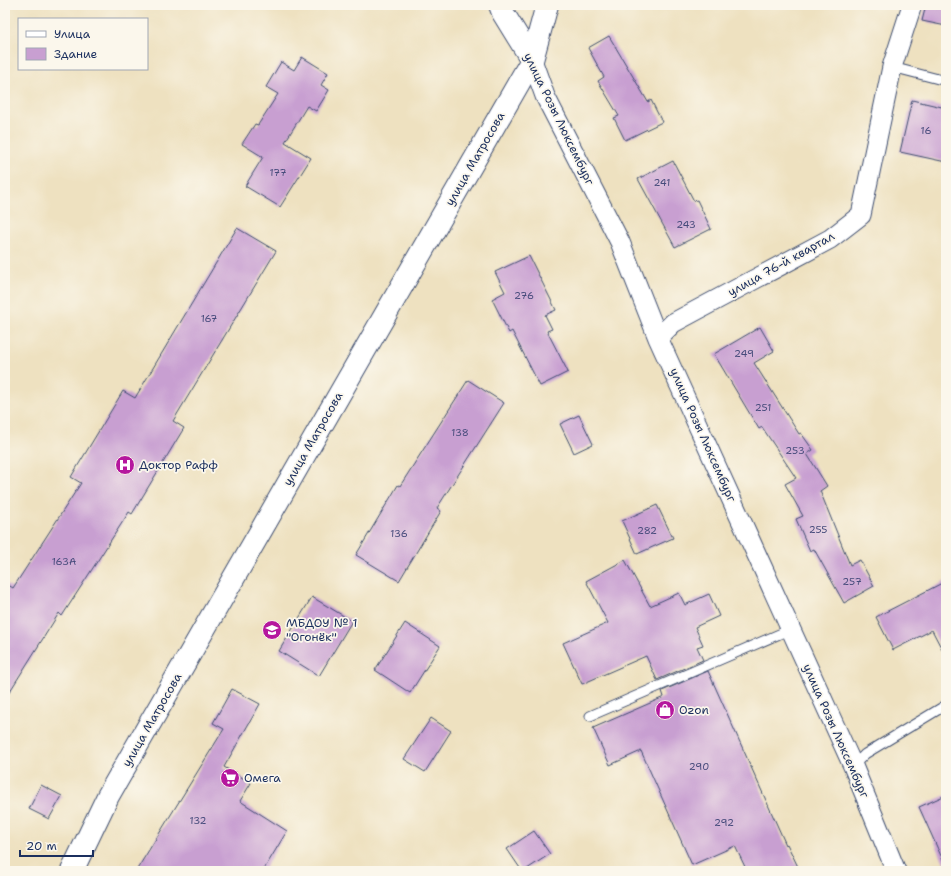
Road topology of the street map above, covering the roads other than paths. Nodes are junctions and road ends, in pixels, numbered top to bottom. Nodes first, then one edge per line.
1 (500, 5) edge
2 (547, 5) edge
3 (912, 5) edge
4 (532, 60) junction
5 (892, 67) junction
6 (946, 81) edge
7 (658, 338) junction
8 (791, 629) junction
9 (946, 705) edge
10 (590, 716) dead end
11 (853, 766) junction
12 (72, 871) edge
13 (896, 871) edge

1 - 4 street, улица Розы Люксембург
2 - 4 street, улица Матросова
3 - 5 street, улица 76-й квартал
4 - 7 street, улица Розы Люксембург
4 - 12 street, улица Матросова
5 - 6 lane
5 - 7 street, улица 76-й квартал
7 - 8 street, улица Розы Люксембург
8 - 10 lane
8 - 11 street, улица Розы Люксембург
9 - 11 lane
11 - 13 street, улица Розы Люксембург

